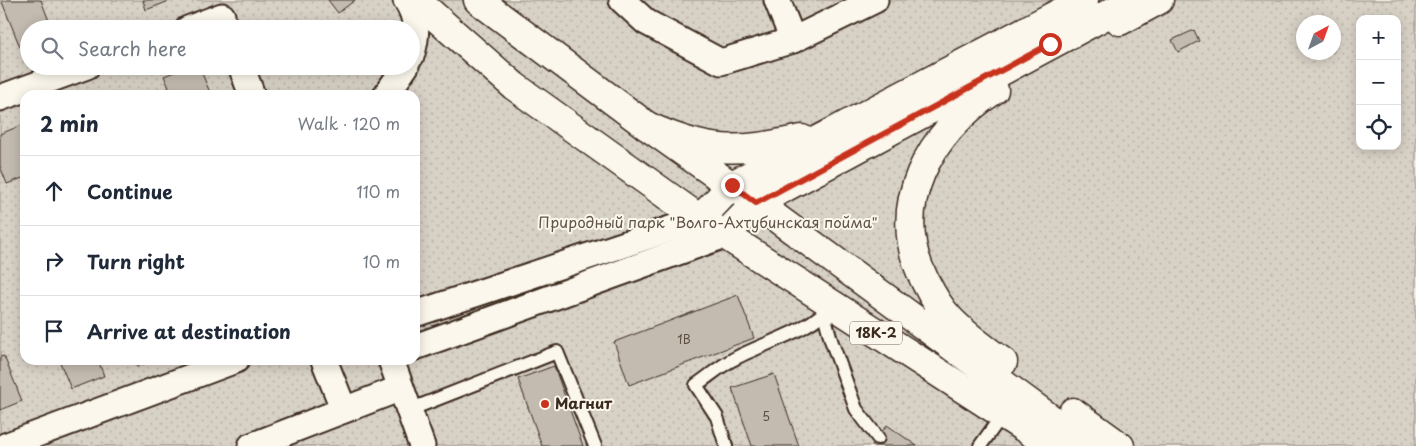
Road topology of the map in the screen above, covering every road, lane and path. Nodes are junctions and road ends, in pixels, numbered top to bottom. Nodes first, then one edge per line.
1 (406, 0) edge
2 (416, 0) edge
3 (478, 0) edge
4 (622, 0) edge
5 (778, 0) edge
6 (875, 0) edge
7 (1084, 0) edge
8 (1134, 0) edge
9 (1159, 0) edge
10 (222, 15) edge
11 (210, 20) edge
12 (414, 20) edge
13 (793, 40) junction
14 (62, 75) edge
15 (244, 75) edge
16 (400, 75) edge
17 (22, 90) edge
18 (250, 90) edge
19 (389, 90) edge
20 (20, 91) edge
21 (0, 98) edge
22 (647, 126) junction
23 (830, 134) junction
24 (732, 185) junction
25 (756, 203) junction
26 (700, 219) junction
27 (725, 235) junction
28 (828, 309) junction
29 (420, 312) edge
30 (420, 345) edge
31 (223, 365) edge
32 (326, 365) edge
33 (393, 365) edge
34 (405, 399) junction
35 (344, 410) junction
36 (1003, 414) junction
37 (878, 438) dead end
38 (4, 446) edge
39 (251, 446) edge
40 (422, 446) edge
41 (595, 446) edge
42 (726, 446) edge
43 (980, 446) edge
44 (1052, 446) edge
45 (1088, 446) edge
46 (1120, 446) edge

1 - 12 street
2 - 26 main road
3 - 22 main road
4 - 13 street
5 - 13 street
6 - 13 street
7 - 23 main road
8 - 25 main road
9 - 46 main road
10 - 11 street
14 - 17 street
15 - 18 street
16 - 19 street
20 - 21 street
22 - 23 main road
22 - 24 main road
23 - 24 main road
24 - 25 main road
24 - 26 main road
25 - 27 main road
25 - 45 main road, 18К-2
26 - 27 main road, 18К-2
26 - 29 street
27 - 28 main road, 18К-2
27 - 30 street
28 - 36 main road, 18К-2
28 - 37 lane
28 - 42 lane
31 - 38 street
32 - 35 street
33 - 34 street
34 - 35 street
34 - 40 street
34 - 41 lane
35 - 39 street
36 - 43 lane
36 - 44 main road, 18К-2

